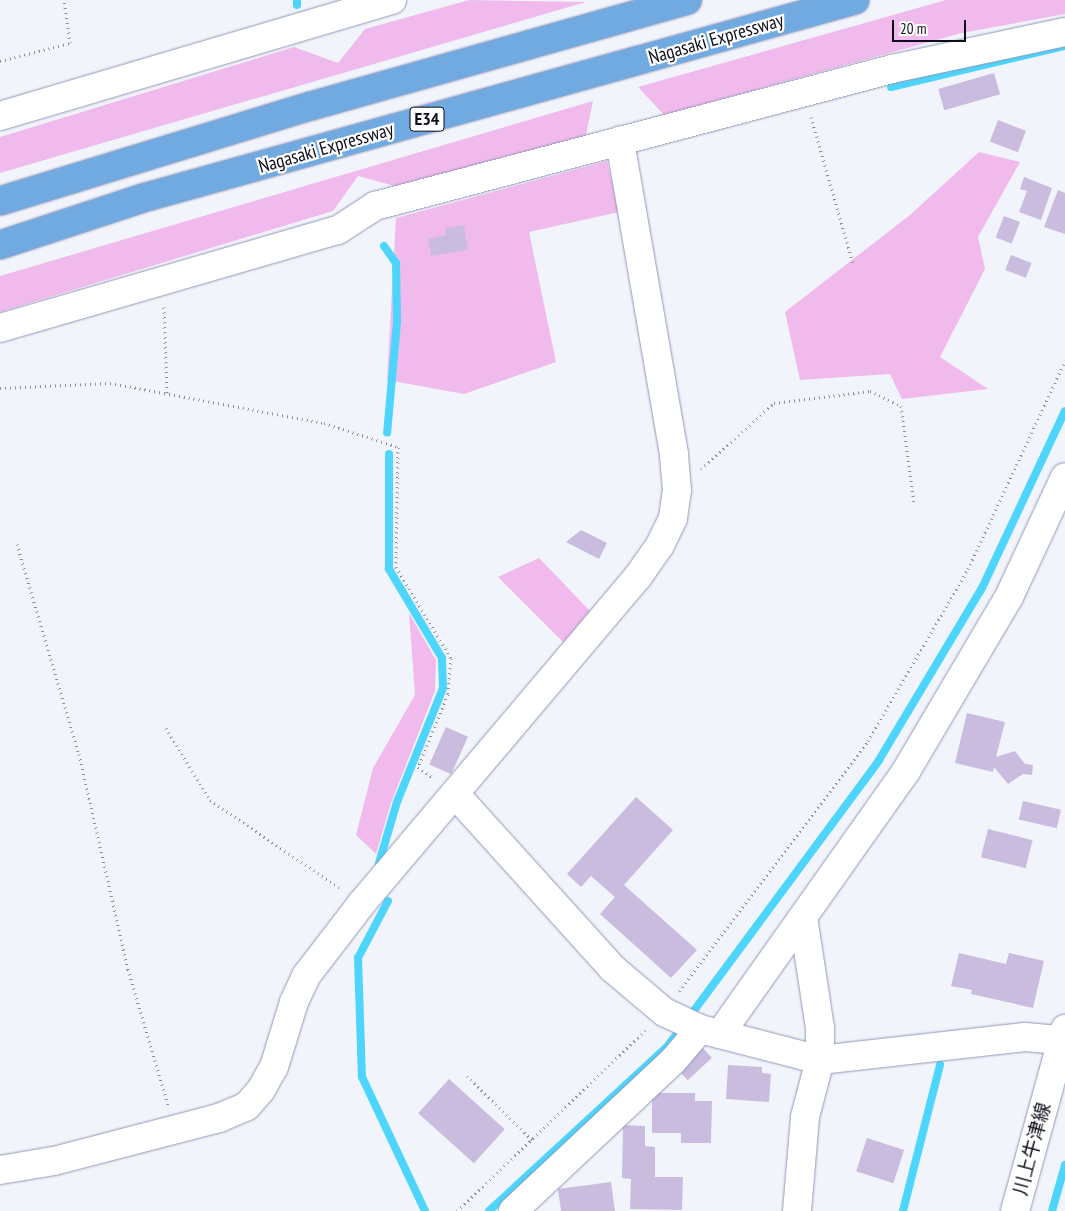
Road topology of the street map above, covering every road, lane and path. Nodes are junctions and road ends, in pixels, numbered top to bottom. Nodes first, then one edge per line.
1 (64, 0) edge
2 (392, 0) edge
3 (687, 0) edge
4 (855, 0) edge
5 (1065, 32) edge
6 (0, 61) edge
7 (804, 93) junction
8 (0, 116) edge
9 (620, 141) junction
10 (0, 201) edge
11 (0, 245) edge
12 (852, 263) dead end
13 (163, 281) junction
14 (0, 328) edge
15 (1065, 361) edge
16 (0, 388) edge
17 (167, 394) junction
18 (1065, 477) edge
19 (677, 490) junction
20 (914, 503) dead end
21 (17, 544) dead end
22 (166, 728) dead end
23 (456, 794) junction
24 (362, 903) junction
25 (803, 917) junction
26 (664, 1012) junction
27 (710, 1031) junction
28 (1064, 1034) edge
29 (820, 1060) junction
30 (467, 1076) dead end
31 (176, 1130) junction
32 (532, 1140) junction
33 (0, 1170) edge
34 (457, 1211) edge
35 (513, 1211) edge
36 (797, 1211) edge
37 (1015, 1211) edge

1 - 6 path
2 - 8 street
3 - 10 highway, E34
4 - 11 highway, Nagasaki Expressway / E34
5 - 7 street
7 - 9 street
7 - 12 path
9 - 13 street
9 - 19 street
13 - 14 street
13 - 17 path
15 - 26 path
16 - 17 path
17 - 23 path
18 - 25 street
19 - 20 path
19 - 23 street
21 - 31 path
22 - 24 path
23 - 24 street
23 - 26 street
24 - 31 street
25 - 27 street
25 - 29 street
26 - 27 street
26 - 32 path
27 - 29 street
27 - 35 street
28 - 29 street
28 - 37 street, 川上牛津線
29 - 36 street
30 - 32 path
31 - 33 street
32 - 34 path

